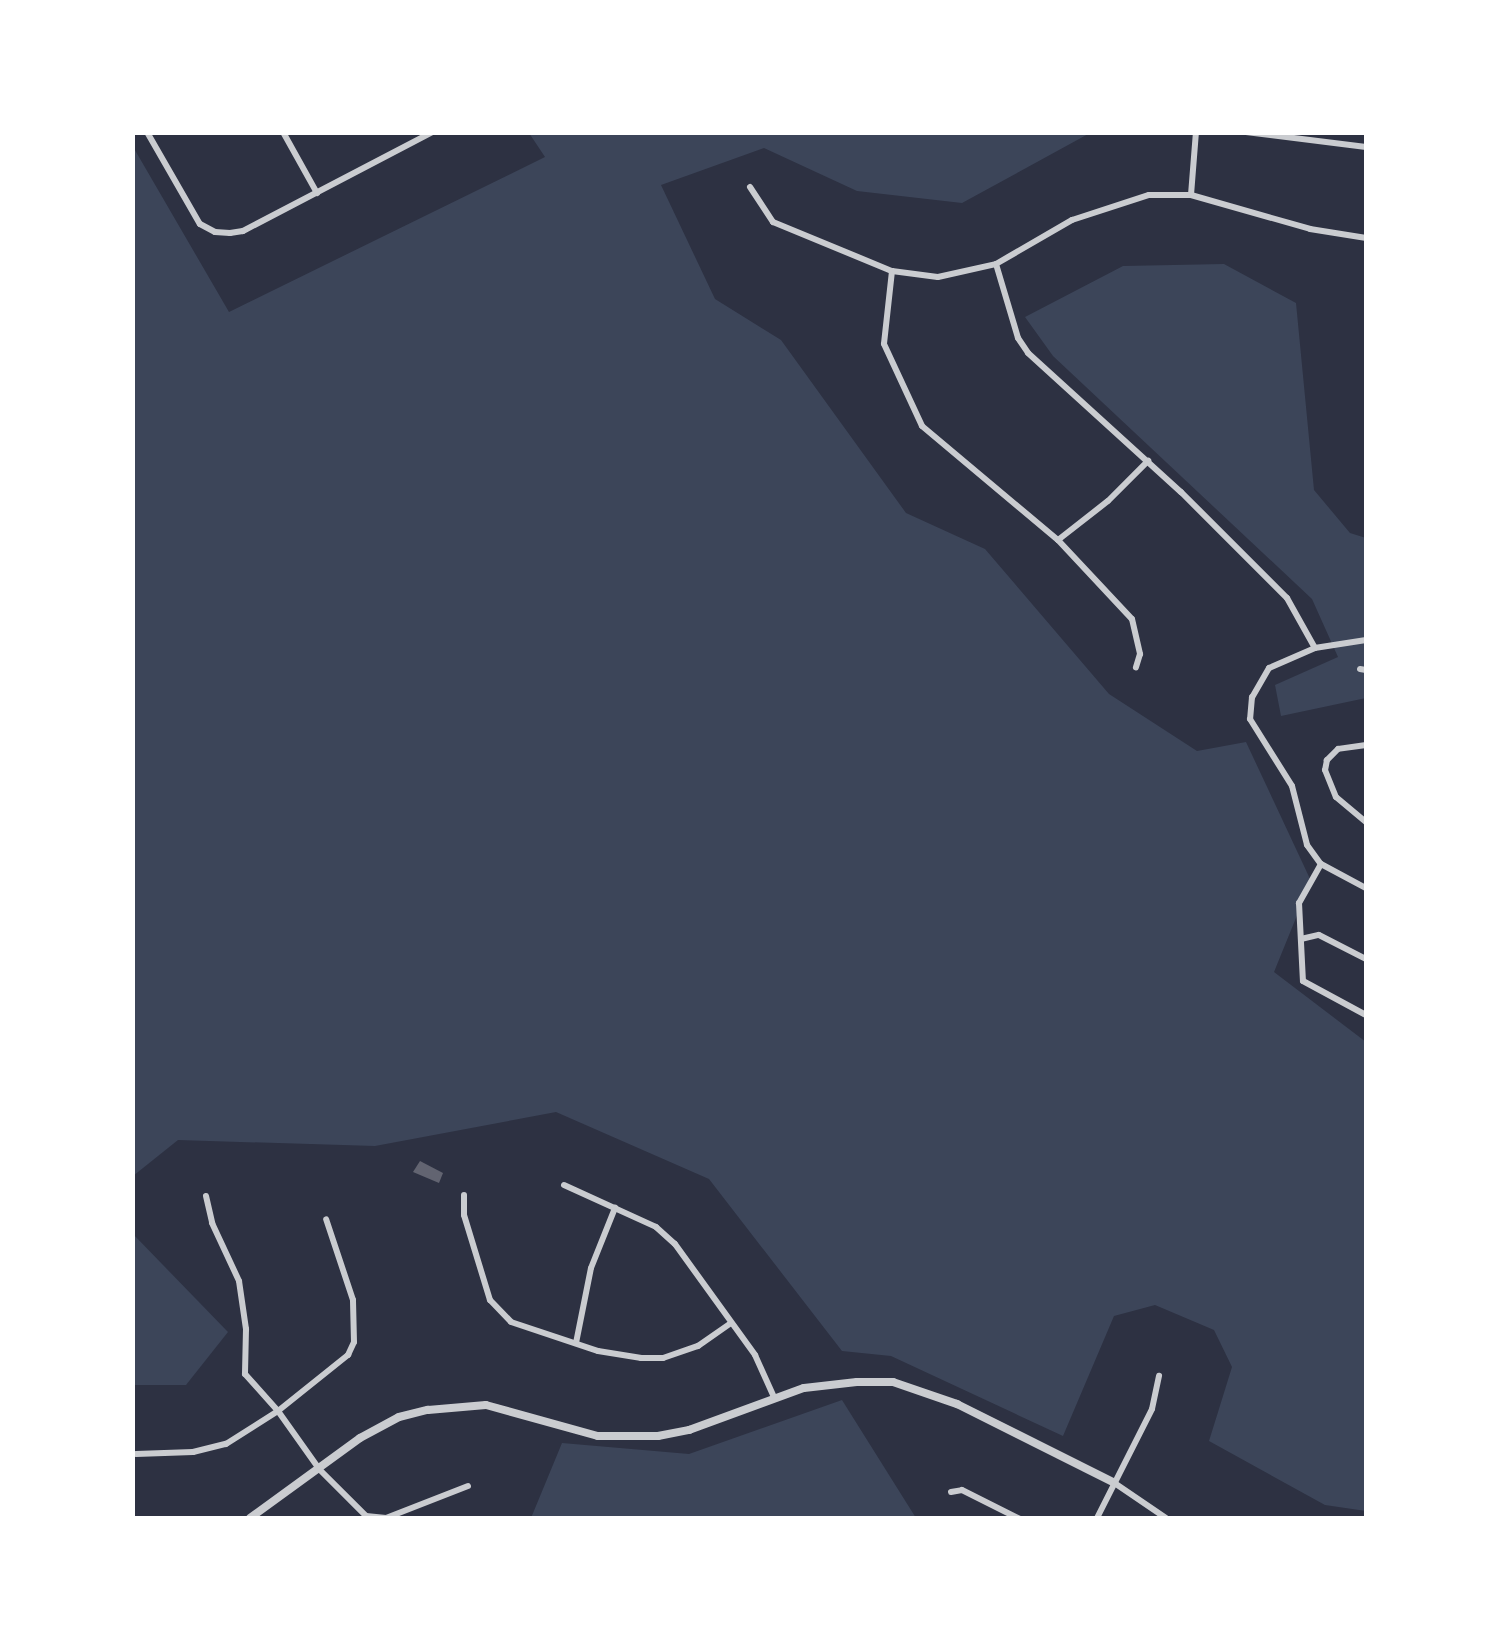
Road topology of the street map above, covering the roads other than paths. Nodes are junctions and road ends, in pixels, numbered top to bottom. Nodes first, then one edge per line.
1 (147, 132) edge
2 (283, 132) edge
3 (432, 132) edge
4 (1196, 132) edge
5 (1246, 132) edge
6 (418, 136) edge
7 (1366, 147) edge
8 (750, 188) dead end
9 (317, 193) junction
10 (1192, 195) junction
11 (1366, 238) edge
12 (996, 264) junction
13 (892, 271) junction
14 (1148, 460) junction
15 (1058, 540) junction
16 (1366, 640) edge
17 (1316, 648) junction
18 (1136, 667) dead end
19 (1366, 745) edge
20 (1366, 822) edge
21 (1322, 864) junction
22 (1366, 888) edge
23 (1301, 939) junction
24 (1366, 959) edge
25 (1366, 1015) edge
26 (564, 1185) dead end
27 (464, 1195) dead end
28 (206, 1196) dead end
29 (616, 1208) junction
30 (326, 1218) dead end
31 (731, 1323) junction
32 (576, 1343) junction
33 (1159, 1376) dead end
34 (774, 1397) junction
35 (278, 1411) junction
36 (136, 1454) dead end
37 (320, 1470) junction
38 (1113, 1482) junction
39 (468, 1486) dead end
40 (951, 1492) dead end
41 (250, 1518) edge
42 (1018, 1518) edge
43 (1097, 1518) edge
44 (1166, 1518) edge

1 - 9 street
2 - 9 street
3 - 6 street
4 - 10 street
5 - 7 street
6 - 9 street
8 - 13 street
10 - 11 street
10 - 12 street
12 - 13 street
12 - 14 street
13 - 15 street
14 - 15 street
14 - 17 street
15 - 18 street
16 - 17 street
17 - 21 street
19 - 20 street
21 - 22 street
21 - 23 street
23 - 24 street
23 - 25 street
26 - 29 street
27 - 32 street
28 - 35 street
29 - 31 street
29 - 32 street
30 - 35 street
31 - 32 street
31 - 34 street
33 - 38 street
34 - 37 street
34 - 38 street
35 - 36 street
35 - 37 street
37 - 39 street
37 - 41 street
38 - 43 street
38 - 44 street
40 - 42 street

